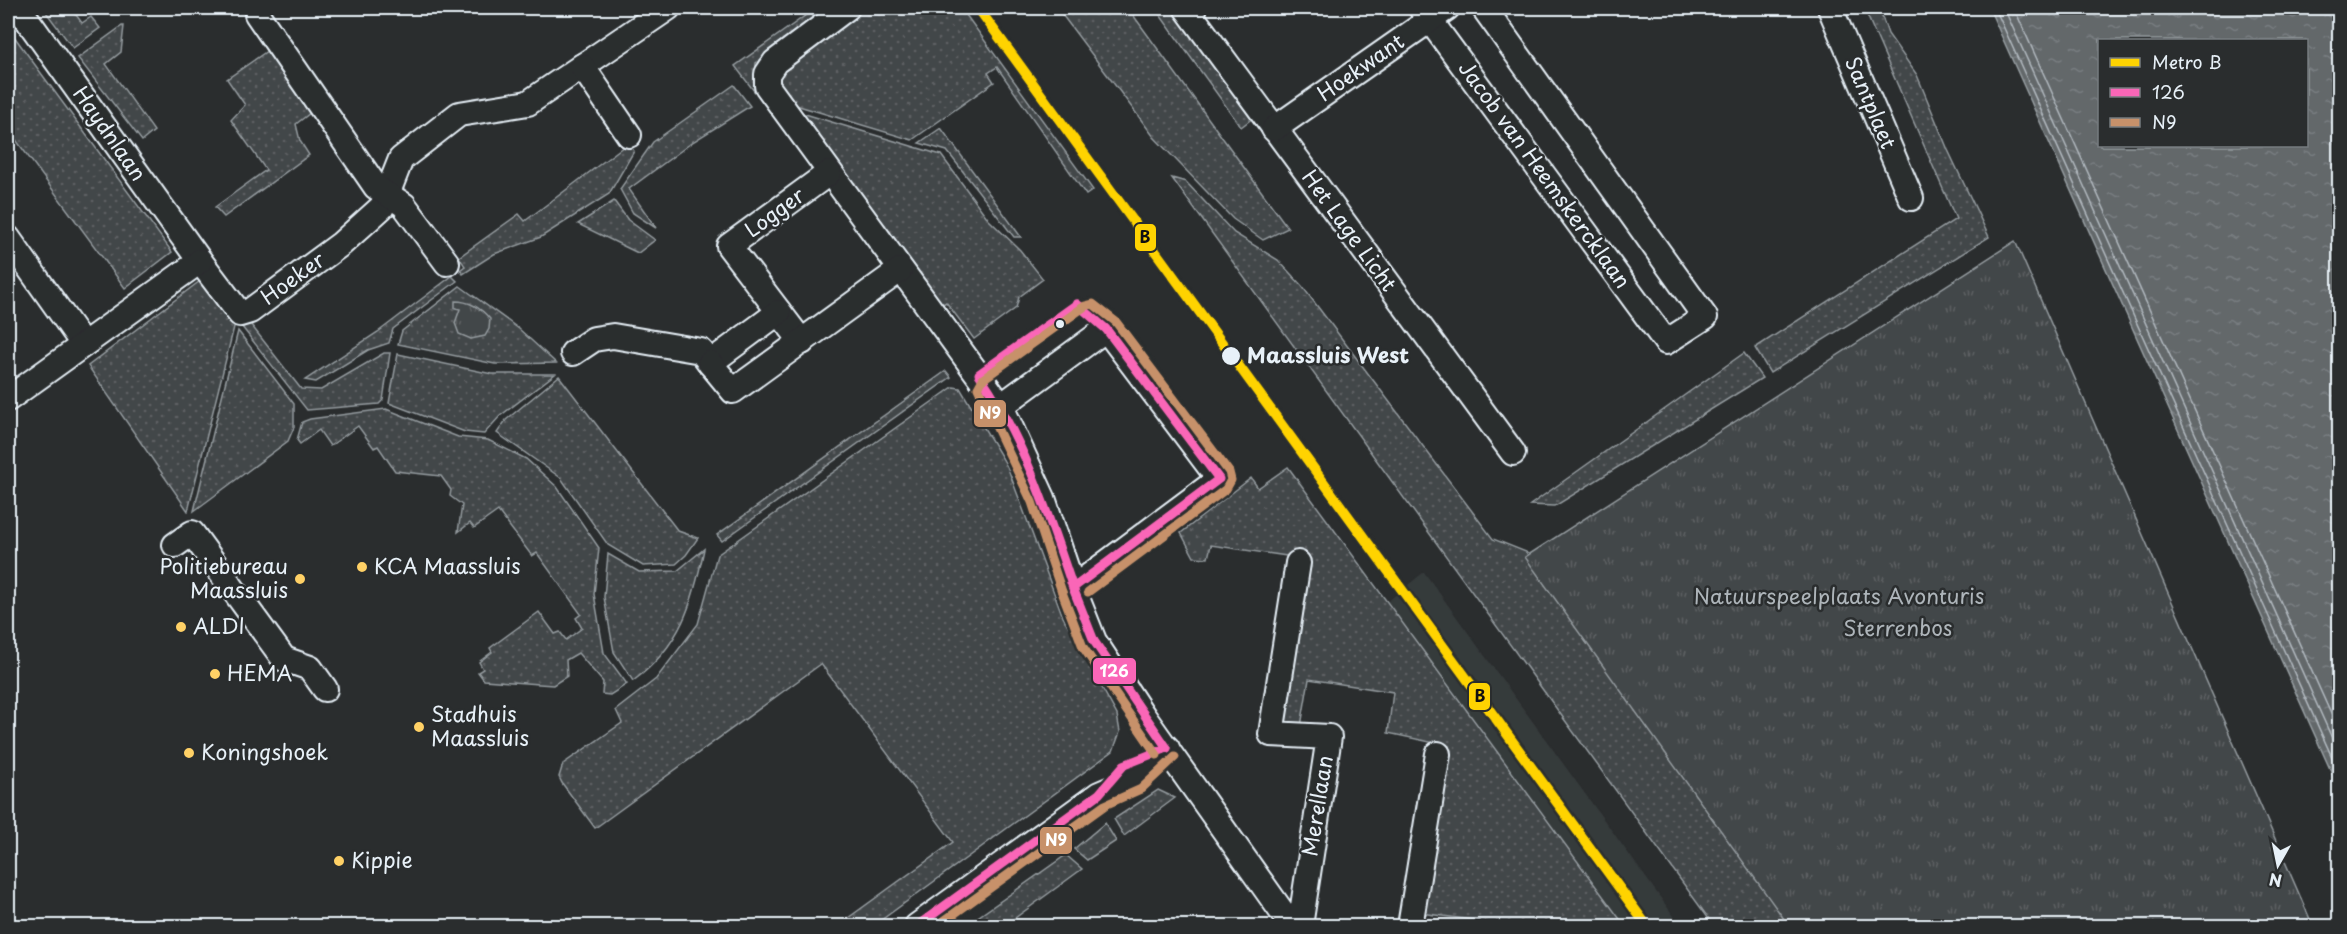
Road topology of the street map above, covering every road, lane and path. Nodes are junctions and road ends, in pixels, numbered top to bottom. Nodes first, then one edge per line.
1 (19, 8) edge
2 (668, 8) edge
3 (847, 8) edge
4 (1186, 8) edge
5 (1484, 8) edge
6 (1830, 8) edge
7 (1433, 11) edge
8 (257, 15) dead end
9 (582, 66) junction
10 (1274, 129) junction
11 (629, 135) dead end
12 (829, 173) junction
13 (386, 193) junction
14 (1911, 198) dead end
15 (8, 238) edge
16 (200, 261) junction
17 (447, 263) dead end
18 (900, 270) junction
19 (779, 312) junction
20 (801, 342) junction
21 (83, 344) junction
22 (573, 353) dead end
23 (710, 363) junction
24 (8, 399) edge
25 (1001, 406) junction
26 (1513, 453) dead end
27 (175, 544) dead end
28 (1298, 563) dead end
29 (1073, 588) junction
30 (325, 688) dead end
31 (1167, 748) junction
32 (1438, 754) dead end
33 (917, 927) edge
34 (1292, 927) edge
35 (1300, 927) edge
36 (1410, 927) edge

1 - 16 street, Haydnlaan
2 - 9 street, Hoeker
3 - 12 street
4 - 10 street, Het Lage Licht
5 - 7 street, Jacob van Heemskercklaan
6 - 14 street, Santplaet
7 - 10 street, Hoekwant
8 - 13 street
9 - 11 street
9 - 13 street, Hoeker
10 - 26 street, Het Lage Licht
12 - 18 street
12 - 19 street, Logger
13 - 16 street, Hoeker
13 - 17 street
15 - 21 street
16 - 21 street
18 - 20 street
18 - 25 street
19 - 20 street, Logger
19 - 23 street
20 - 23 street
21 - 24 street
22 - 23 street
25 - 29 street
25 - 29 street
27 - 30 street
28 - 35 street, Merellaan
29 - 31 street
31 - 33 street
31 - 34 street
32 - 36 street

